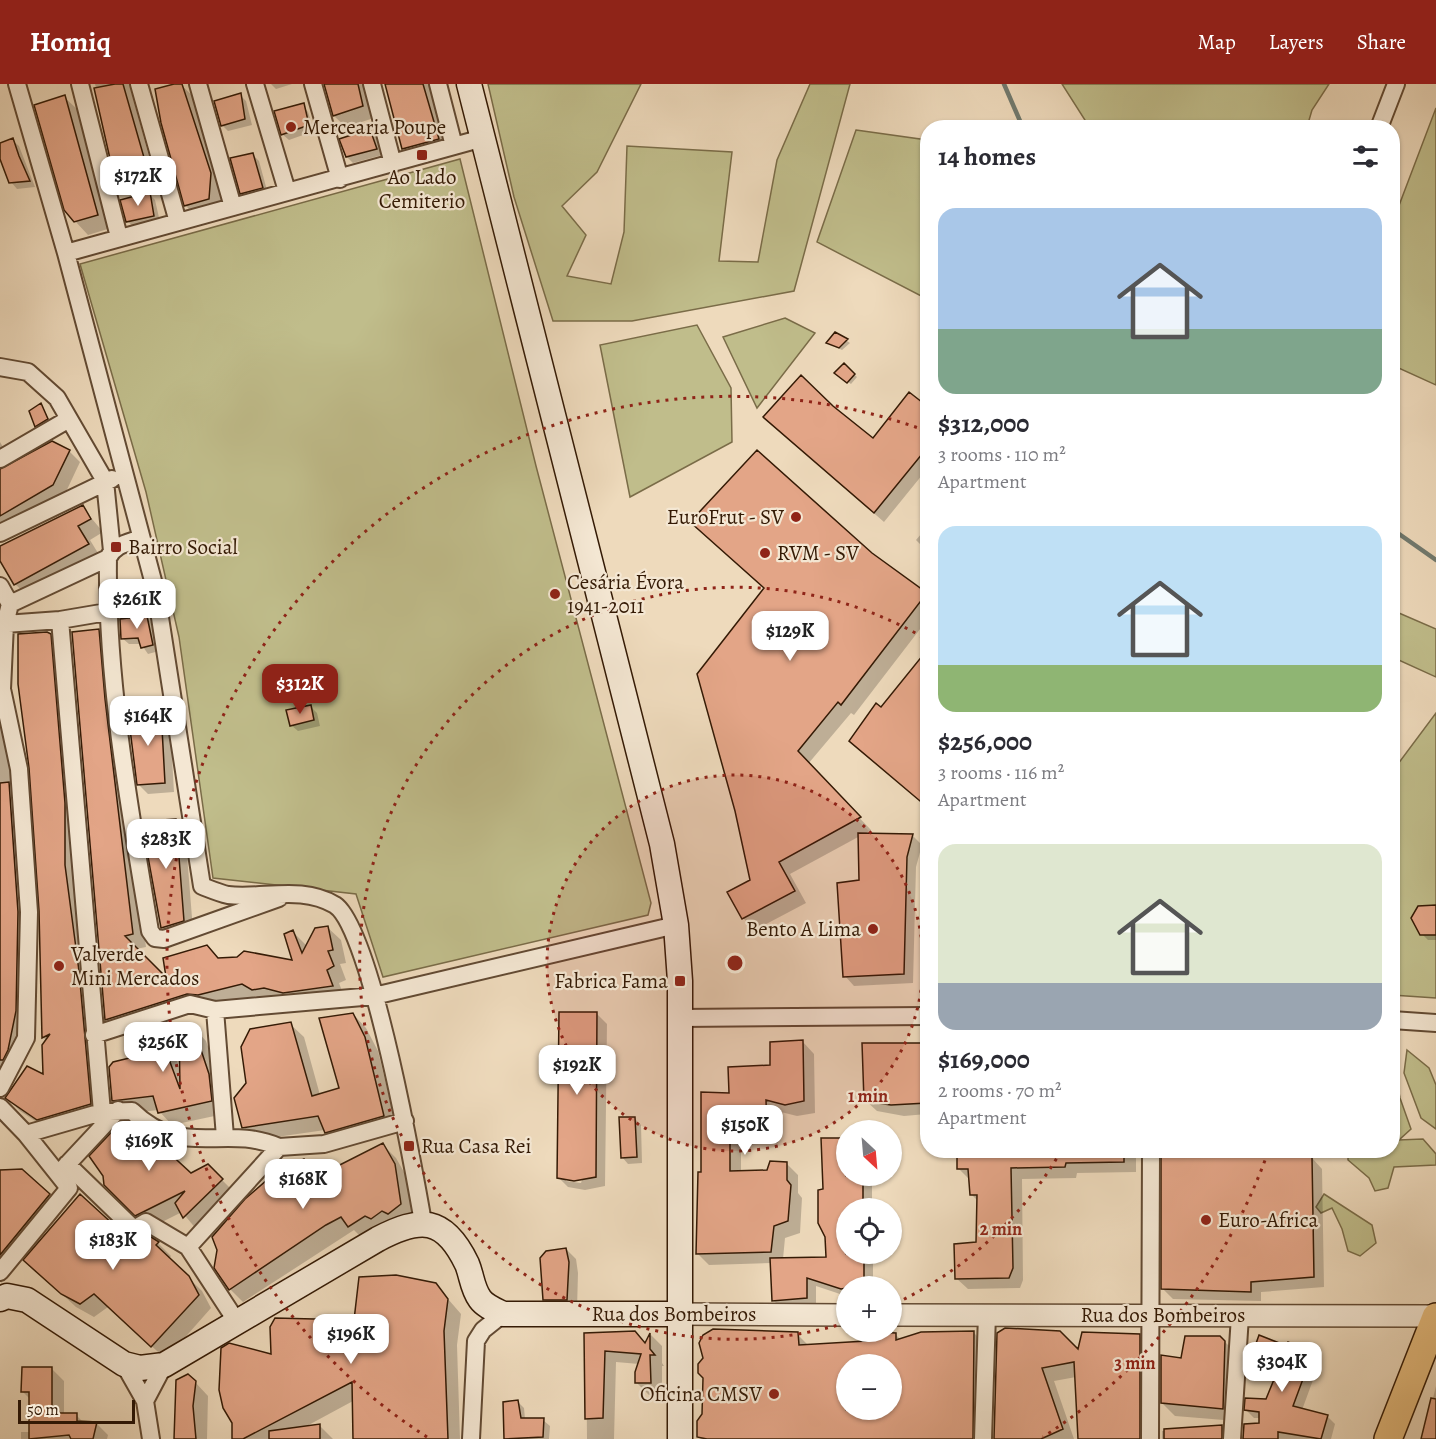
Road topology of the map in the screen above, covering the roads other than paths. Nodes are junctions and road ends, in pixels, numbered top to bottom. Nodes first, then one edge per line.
1 (17, 84) edge
2 (80, 84) edge
3 (139, 84) edge
4 (198, 84) edge
5 (255, 84) edge
6 (313, 84) edge
7 (372, 84) edge
8 (438, 84) edge
9 (469, 84) edge
10 (1396, 84) edge
11 (1382, 120) edge
12 (483, 138) junction
13 (454, 146) junction
14 (393, 164) junction
15 (340, 179) junction
16 (287, 191) junction
17 (233, 207) junction
18 (178, 222) junction
19 (119, 237) junction
20 (66, 252) junction
21 (0, 368) edge
22 (69, 419) junction
23 (0, 459) edge
24 (124, 474) junction
25 (105, 481) junction
26 (0, 533) edge
27 (141, 538) junction
28 (110, 554) junction
29 (0, 586) edge
30 (10, 604) junction
31 (107, 612) junction
32 (60, 620) junction
33 (3, 623) edge
34 (291, 893) junction
35 (676, 925) junction
36 (374, 996) junction
37 (215, 1010) junction
38 (920, 1016) edge
39 (681, 1018) junction
40 (1400, 1021) edge
41 (1436, 1023) edge
42 (94, 1035) junction
43 (0, 1088) edge
44 (0, 1107) edge
45 (110, 1111) junction
46 (405, 1121) junction
47 (26, 1134) junction
48 (225, 1137) junction
49 (279, 1147) junction
50 (1151, 1158) edge
51 (62, 1169) junction
52 (423, 1222) junction
53 (188, 1247) junction
54 (0, 1272) edge
55 (2, 1295) edge
56 (503, 1314) junction
57 (680, 1314) junction
58 (987, 1314) junction
59 (836, 1315) edge
60 (902, 1315) edge
61 (1152, 1316) junction
62 (1240, 1316) junction
63 (1436, 1317) edge
64 (237, 1322) junction
65 (1430, 1343) edge
66 (124, 1364) junction
67 (164, 1365) junction
68 (145, 1401) junction
69 (151, 1439) edge
70 (471, 1439) edge
71 (680, 1439) edge
72 (983, 1439) edge
73 (1150, 1439) edge
74 (1232, 1439) edge
75 (1388, 1439) edge

1 - 20 street
2 - 19 street
3 - 18 street
4 - 17 street
5 - 16 street
6 - 15 street
7 - 14 street
8 - 13 street
9 - 12 main road
10 - 11 street
12 - 13 street
12 - 35 main road
13 - 14 street
14 - 15 street
15 - 16 street
16 - 17 street
17 - 18 street
18 - 19 street
19 - 20 street
20 - 24 street
21 - 22 street
22 - 23 street
22 - 25 street
24 - 25 street
24 - 27 street
25 - 26 street
25 - 28 street
27 - 28 street
27 - 34 street
28 - 30 street
28 - 31 street
29 - 30 street
30 - 33 street
31 - 32 street
31 - 34 street
32 - 33 street
32 - 42 street
33 - 43 street
34 - 36 street
35 - 36 street
35 - 39 main road
36 - 37 street
36 - 46 street
37 - 42 street
37 - 48 street
38 - 39 street
39 - 57 main road
40 - 41 street
42 - 45 street
44 - 47 street
45 - 47 street
45 - 48 street
45 - 51 street
46 - 49 street
46 - 52 street
47 - 51 street
48 - 49 street
49 - 53 street
50 - 61 street
51 - 53 street
51 - 54 street
52 - 56 main road
52 - 64 main road
53 - 64 street
55 - 66 main road
56 - 57 main road, Rua dos Bombeiros
56 - 70 street
57 - 59 street, Rua dos Bombeiros
57 - 71 main road
58 - 60 street, Rua dos Bombeiros
58 - 61 street, Rua dos Bombeiros
58 - 72 street
61 - 62 street, Rua dos Bombeiros
61 - 73 street
62 - 63 street, Rua dos Bombeiros
62 - 74 street
63 - 65 main road
64 - 67 main road
65 - 75 main road
66 - 67 main road
66 - 68 street
67 - 68 street
68 - 69 street

